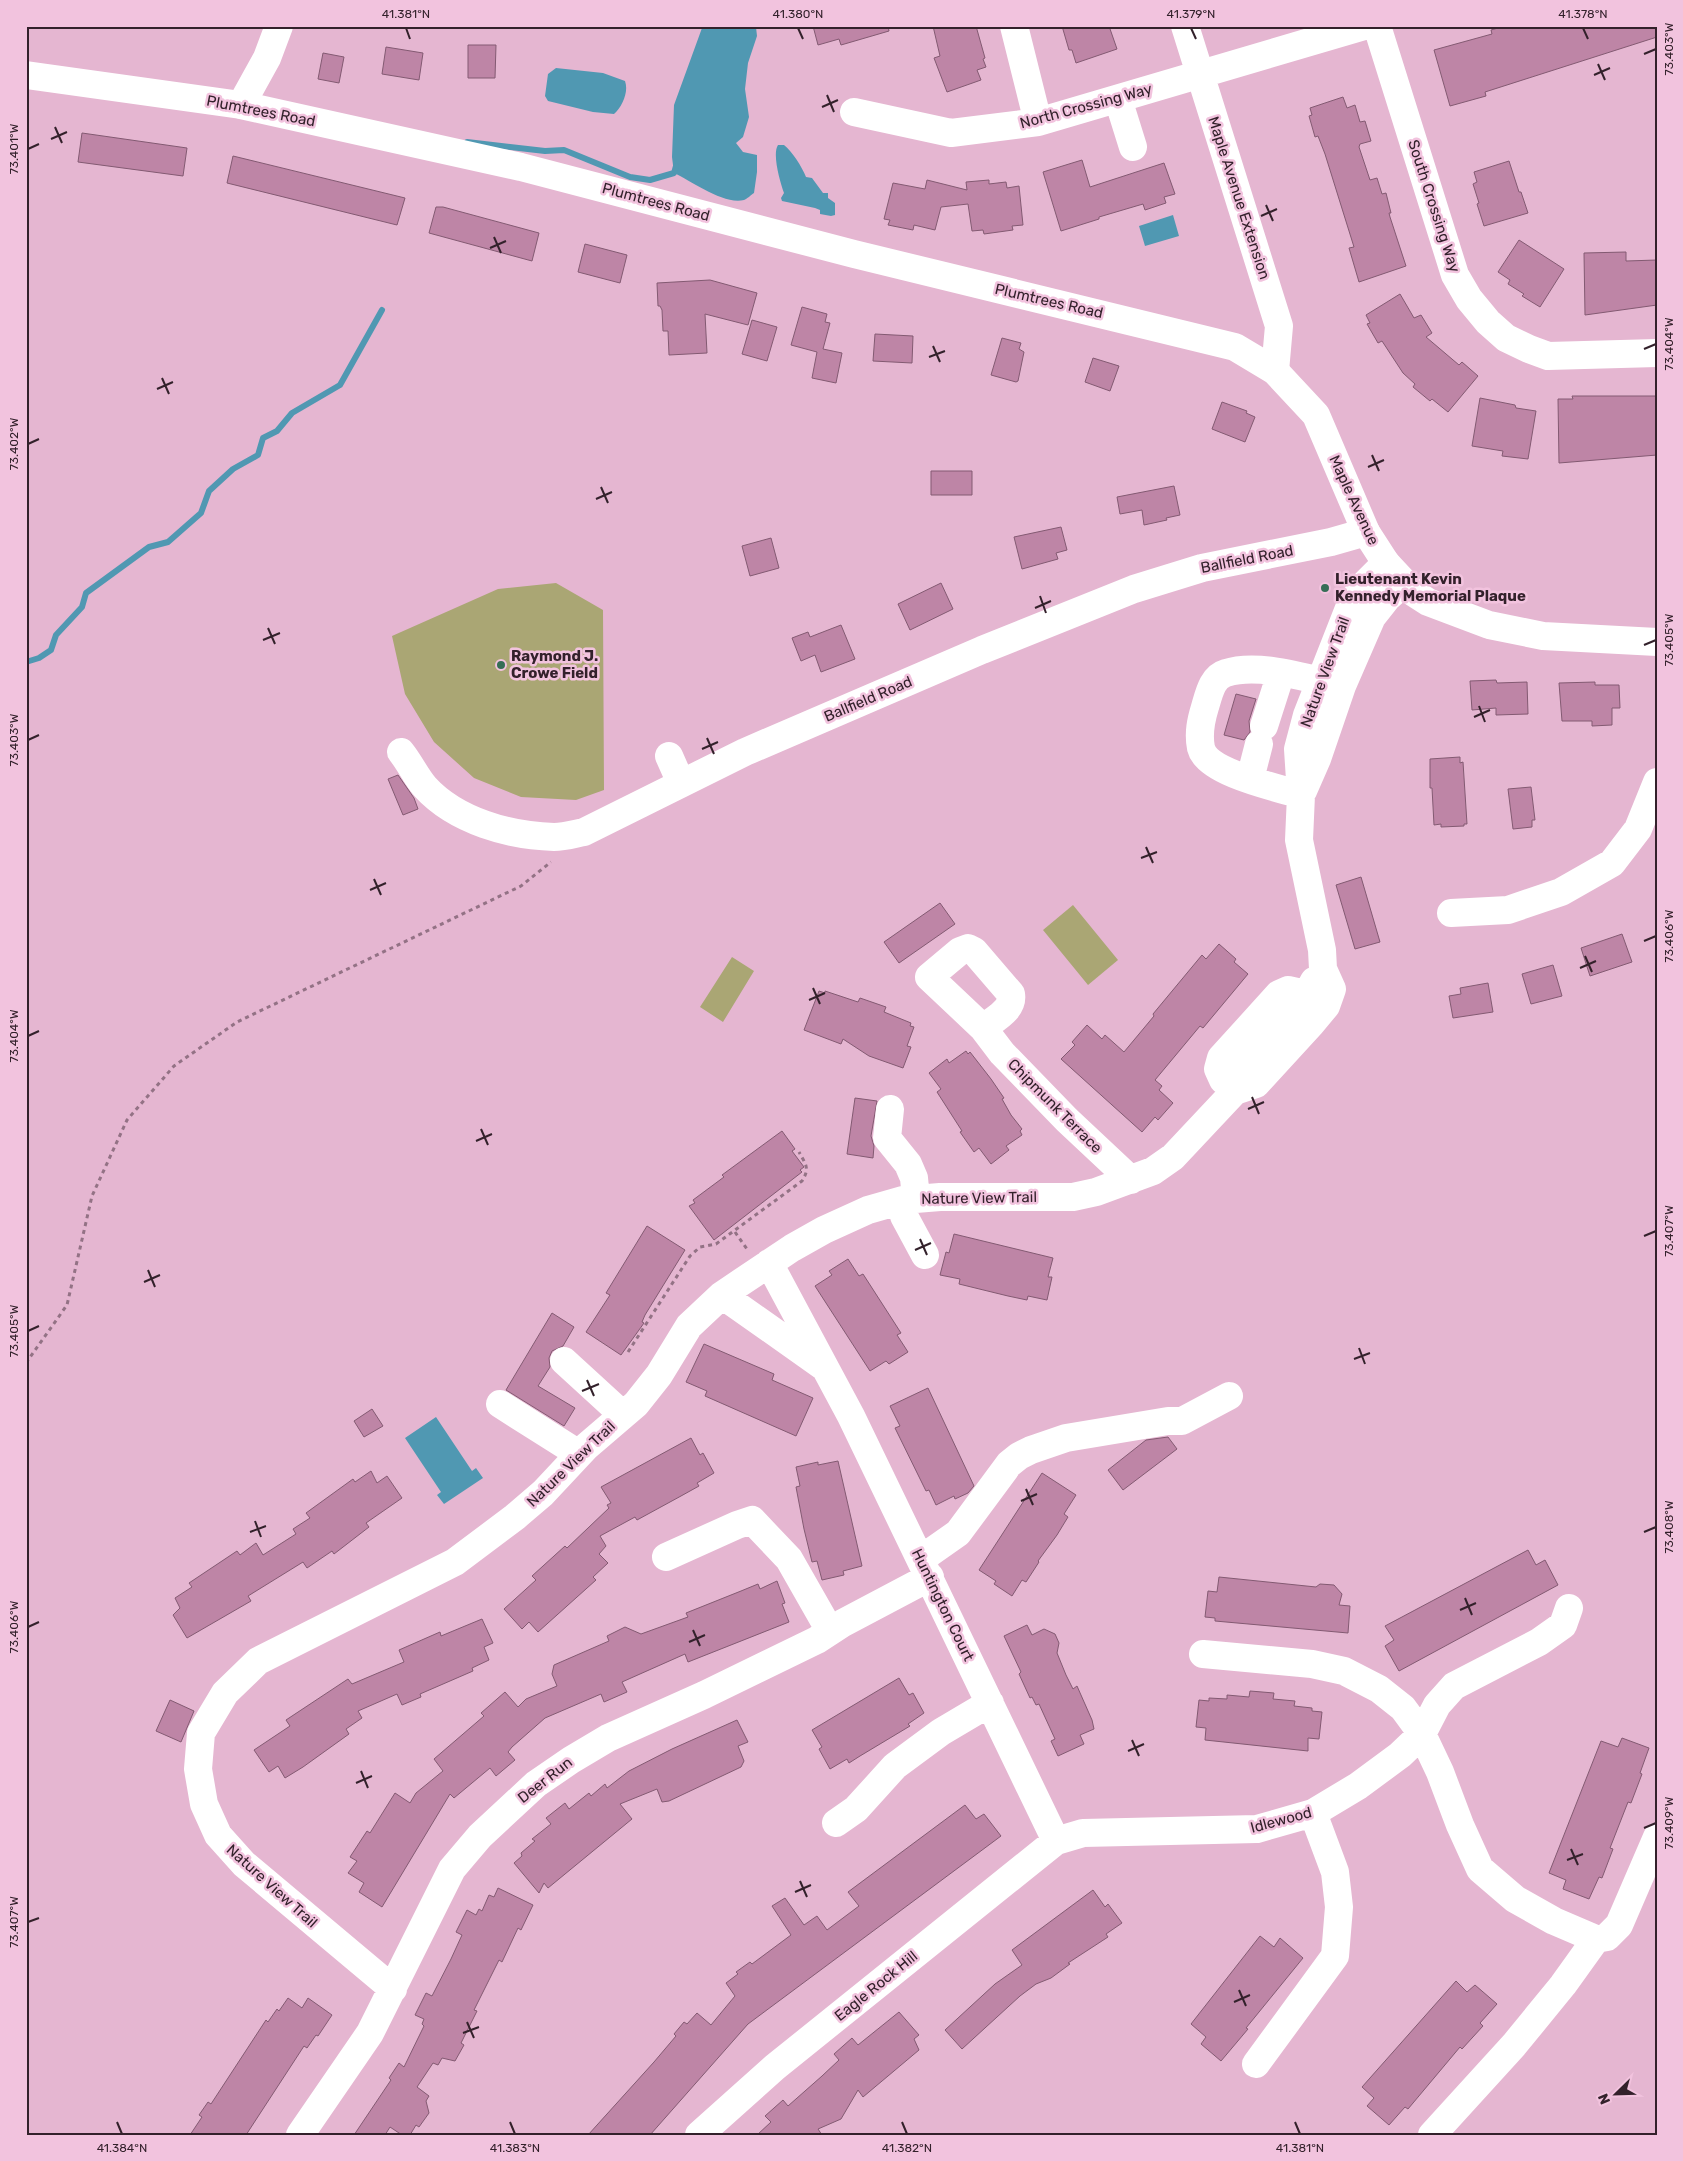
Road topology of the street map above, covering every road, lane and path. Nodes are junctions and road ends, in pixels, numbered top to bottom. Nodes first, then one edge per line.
1 (279, 26) edge
2 (1014, 26) edge
3 (1185, 26) edge
4 (1364, 26) edge
5 (1377, 26) edge
6 (26, 75) edge
7 (1200, 76) junction
8 (1118, 99) junction
9 (241, 106) junction
10 (854, 112) dead end
11 (1038, 122) junction
12 (1133, 146) dead end
13 (1657, 353) edge
14 (1275, 371) junction
15 (1366, 532) junction
16 (1395, 573) junction
17 (1657, 642) edge
18 (1282, 673) junction
19 (1331, 684) junction
20 (401, 752) dead end
21 (669, 756) dead end
22 (1250, 779) junction
23 (1657, 782) edge
24 (681, 783) junction
25 (1301, 795) junction
26 (556, 837) junction
27 (1451, 913) dead end
28 (1323, 969) junction
29 (983, 1028) dead end
30 (1235, 1091) junction
31 (890, 1108) dead end
32 (799, 1152) dead end
33 (1131, 1180) junction
34 (910, 1199) junction
35 (735, 1232) junction
36 (758, 1256) junction
37 (925, 1256) dead end
38 (722, 1295) junction
39 (628, 1352) dead end
40 (564, 1361) dead end
41 (26, 1363) edge
42 (828, 1370) junction
43 (1229, 1396) dead end
44 (500, 1404) dead end
45 (623, 1415) junction
46 (579, 1454) junction
47 (666, 1557) dead end
48 (925, 1568) junction
49 (1569, 1608) dead end
50 (830, 1631) junction
51 (1203, 1654) dead end
52 (990, 1703) junction
53 (1422, 1734) junction
54 (1313, 1813) junction
55 (836, 1823) dead end
56 (1657, 1838) edge
57 (1056, 1841) junction
58 (1596, 1938) junction
59 (392, 1990) junction
60 (1256, 2064) dead end
61 (300, 2135) edge
62 (699, 2135) edge
63 (1432, 2135) edge

1 - 9 street
2 - 11 street
3 - 7 street, Maple Avenue Extension
4 - 7 street
5 - 13 street, South Crossing Way
6 - 9 street, Plumtrees Road
7 - 8 street, North Crossing Way
7 - 14 street, Maple Avenue Extension
8 - 11 street, North Crossing Way
8 - 12 street
9 - 14 street, Plumtrees Road
10 - 11 street, North Crossing Way
14 - 15 street, Maple Avenue
15 - 16 street, Maple Avenue
15 - 24 street, Ballfield Road
16 - 17 street, Maple Avenue
16 - 19 street, Nature View Trail
18 - 19 street
18 - 22 street
18 - 22 street
19 - 25 street, Nature View Trail
20 - 26 street, Ballfield Road
21 - 24 street
22 - 25 street
23 - 27 street
24 - 26 street, Ballfield Road
25 - 28 street, Nature View Trail
26 - 41 path
28 - 30 street, Nature View Trail
28 - 30 street, Nature View Trail
29 - 33 street, Chipmunk Terrace
30 - 33 street, Nature View Trail
31 - 34 street
32 - 35 path
33 - 34 street, Nature View Trail
34 - 36 street, Nature View Trail
34 - 37 street
35 - 36 path
35 - 39 path
36 - 38 street, Nature View Trail
36 - 42 street, Huntington Court
38 - 42 street, Huntington Court
38 - 45 street, Nature View Trail
40 - 45 street
42 - 48 street, Huntington Court
43 - 48 street, Deer Run
44 - 46 street
45 - 46 street, Nature View Trail
46 - 59 street, Nature View Trail
47 - 50 street
48 - 50 street, Deer Run
48 - 52 street, Huntington Court
49 - 53 street, Idlewood
50 - 59 street, Deer Run
51 - 53 street
52 - 55 street
52 - 57 street, Huntington Court
53 - 54 street, Idlewood
53 - 58 street
54 - 57 street, Idlewood
54 - 60 street
56 - 58 street
57 - 62 street, Eagle Rock Hill
58 - 63 street
59 - 61 street, Deer Run

